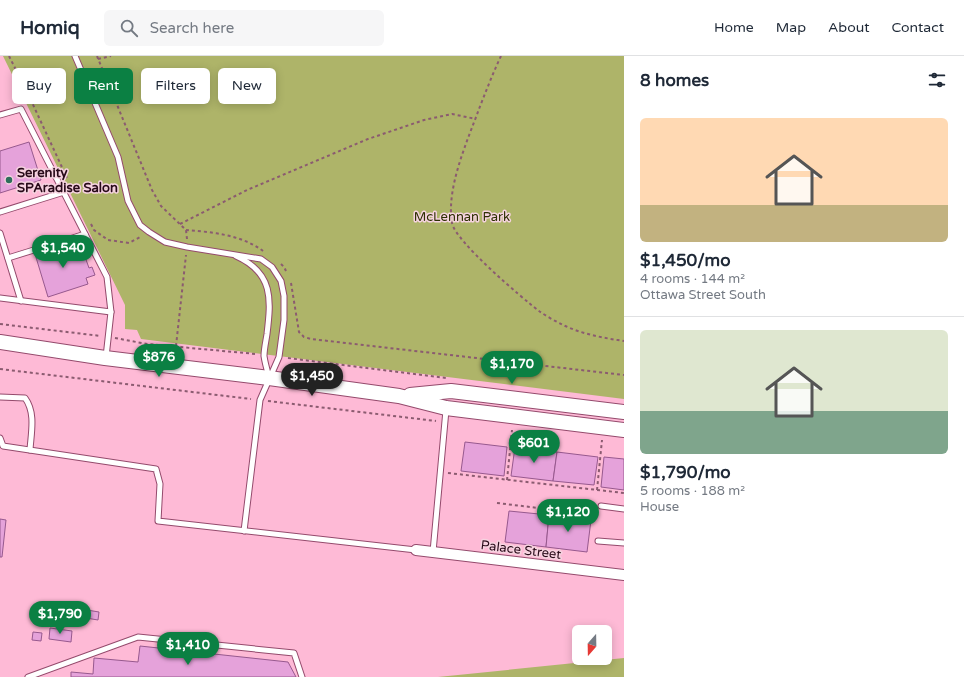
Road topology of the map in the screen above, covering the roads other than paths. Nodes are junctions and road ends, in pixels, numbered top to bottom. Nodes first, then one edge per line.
1 (75, 56) edge
2 (0, 115) edge
3 (64, 192) junction
4 (0, 212) edge
5 (0, 233) edge
6 (85, 234) junction
7 (45, 247) dead end
8 (37, 249) dead end
9 (231, 254) junction
10 (8, 258) junction
11 (0, 298) edge
12 (21, 301) junction
13 (111, 312) junction
14 (0, 342) edge
15 (0, 350) edge
16 (53, 351) junction
17 (105, 358) junction
18 (269, 378) junction
19 (399, 396) junction
20 (0, 397) edge
21 (446, 408) junction
22 (624, 412) edge
23 (624, 430) edge
24 (0, 438) edge
25 (30, 450) junction
26 (601, 506) dead end
27 (624, 509) edge
28 (244, 531) junction
29 (598, 541) dead end
30 (624, 543) edge
31 (416, 550) joint
32 (433, 552) junction
33 (624, 575) edge
34 (28, 677) edge
35 (302, 677) edge

1 - 9 lane
2 - 3 lane
3 - 4 lane
3 - 6 lane
5 - 10 lane
6 - 7 lane
6 - 13 lane
8 - 10 lane
9 - 18 lane
9 - 18 lane
10 - 12 lane
11 - 12 lane
12 - 13 lane
13 - 17 lane
14 - 16 main road
15 - 16 main road
16 - 17 main road
17 - 18 main road
18 - 19 main road
18 - 28 lane
19 - 21 main road
19 - 22 main road
20 - 25 lane
21 - 23 main road
21 - 32 lane
24 - 25 lane
25 - 28 lane
26 - 27 lane
28 - 31 lane
29 - 30 lane
31 - 32 street, Palace Street
32 - 33 street, Palace Street
34 - 35 lane

